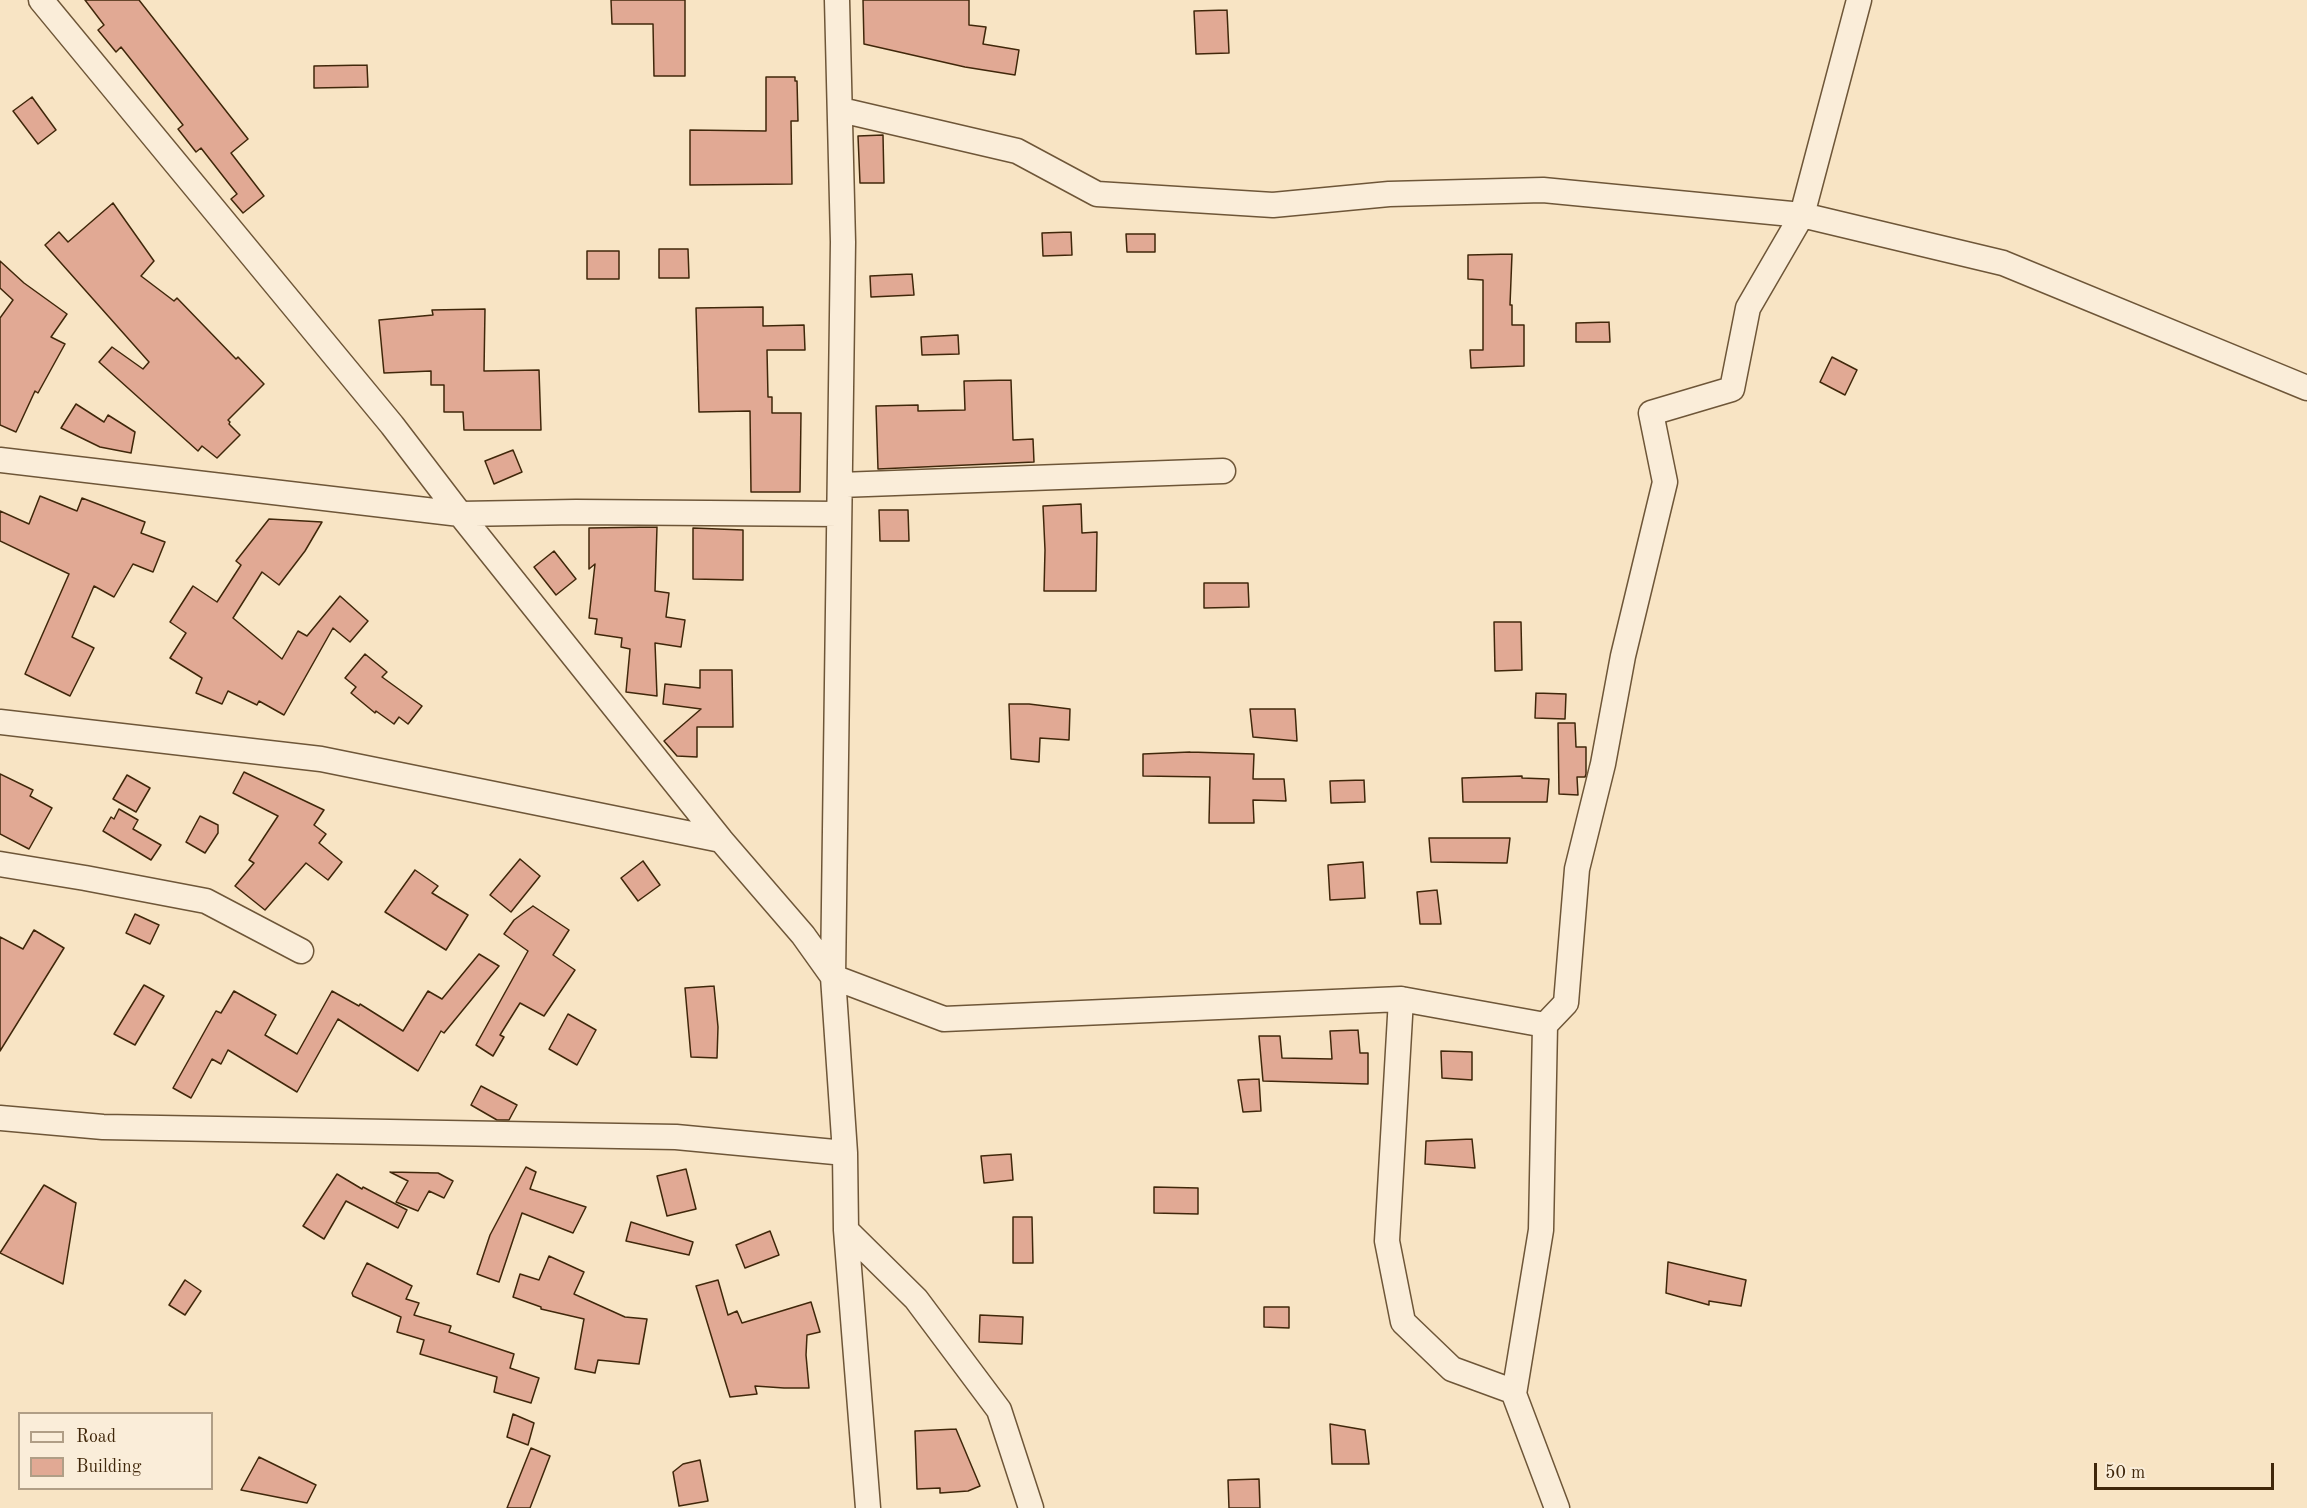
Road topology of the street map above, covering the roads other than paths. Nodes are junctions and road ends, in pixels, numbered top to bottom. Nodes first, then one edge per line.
1 (41, 0) edge
2 (837, 0) edge
3 (1859, 0) edge
4 (841, 110) junction
5 (1802, 215) junction
6 (2307, 388) edge
7 (0, 460) edge
8 (1223, 471) dead end
9 (840, 485) junction
10 (460, 514) junction
11 (839, 514) junction
12 (0, 722) edge
13 (721, 840) junction
14 (0, 864) edge
15 (301, 951) dead end
16 (833, 977) junction
17 (1401, 999) junction
18 (1545, 1025) junction
19 (0, 1118) edge
20 (845, 1154) junction
21 (846, 1230) junction
22 (1512, 1391) dead end
23 (868, 1508) edge
24 (1032, 1508) edge
25 (1557, 1508) edge

1 - 10 street
2 - 4 street
3 - 5 street
4 - 5 street
4 - 9 street
5 - 6 street
5 - 18 street
7 - 10 street
8 - 9 street
9 - 11 street
10 - 11 street
10 - 13 street
11 - 16 street
12 - 13 street
13 - 16 street
14 - 15 street
16 - 17 street
16 - 20 street
17 - 18 street
17 - 22 street
18 - 25 street
19 - 20 street
20 - 21 street
21 - 23 street
21 - 24 street

